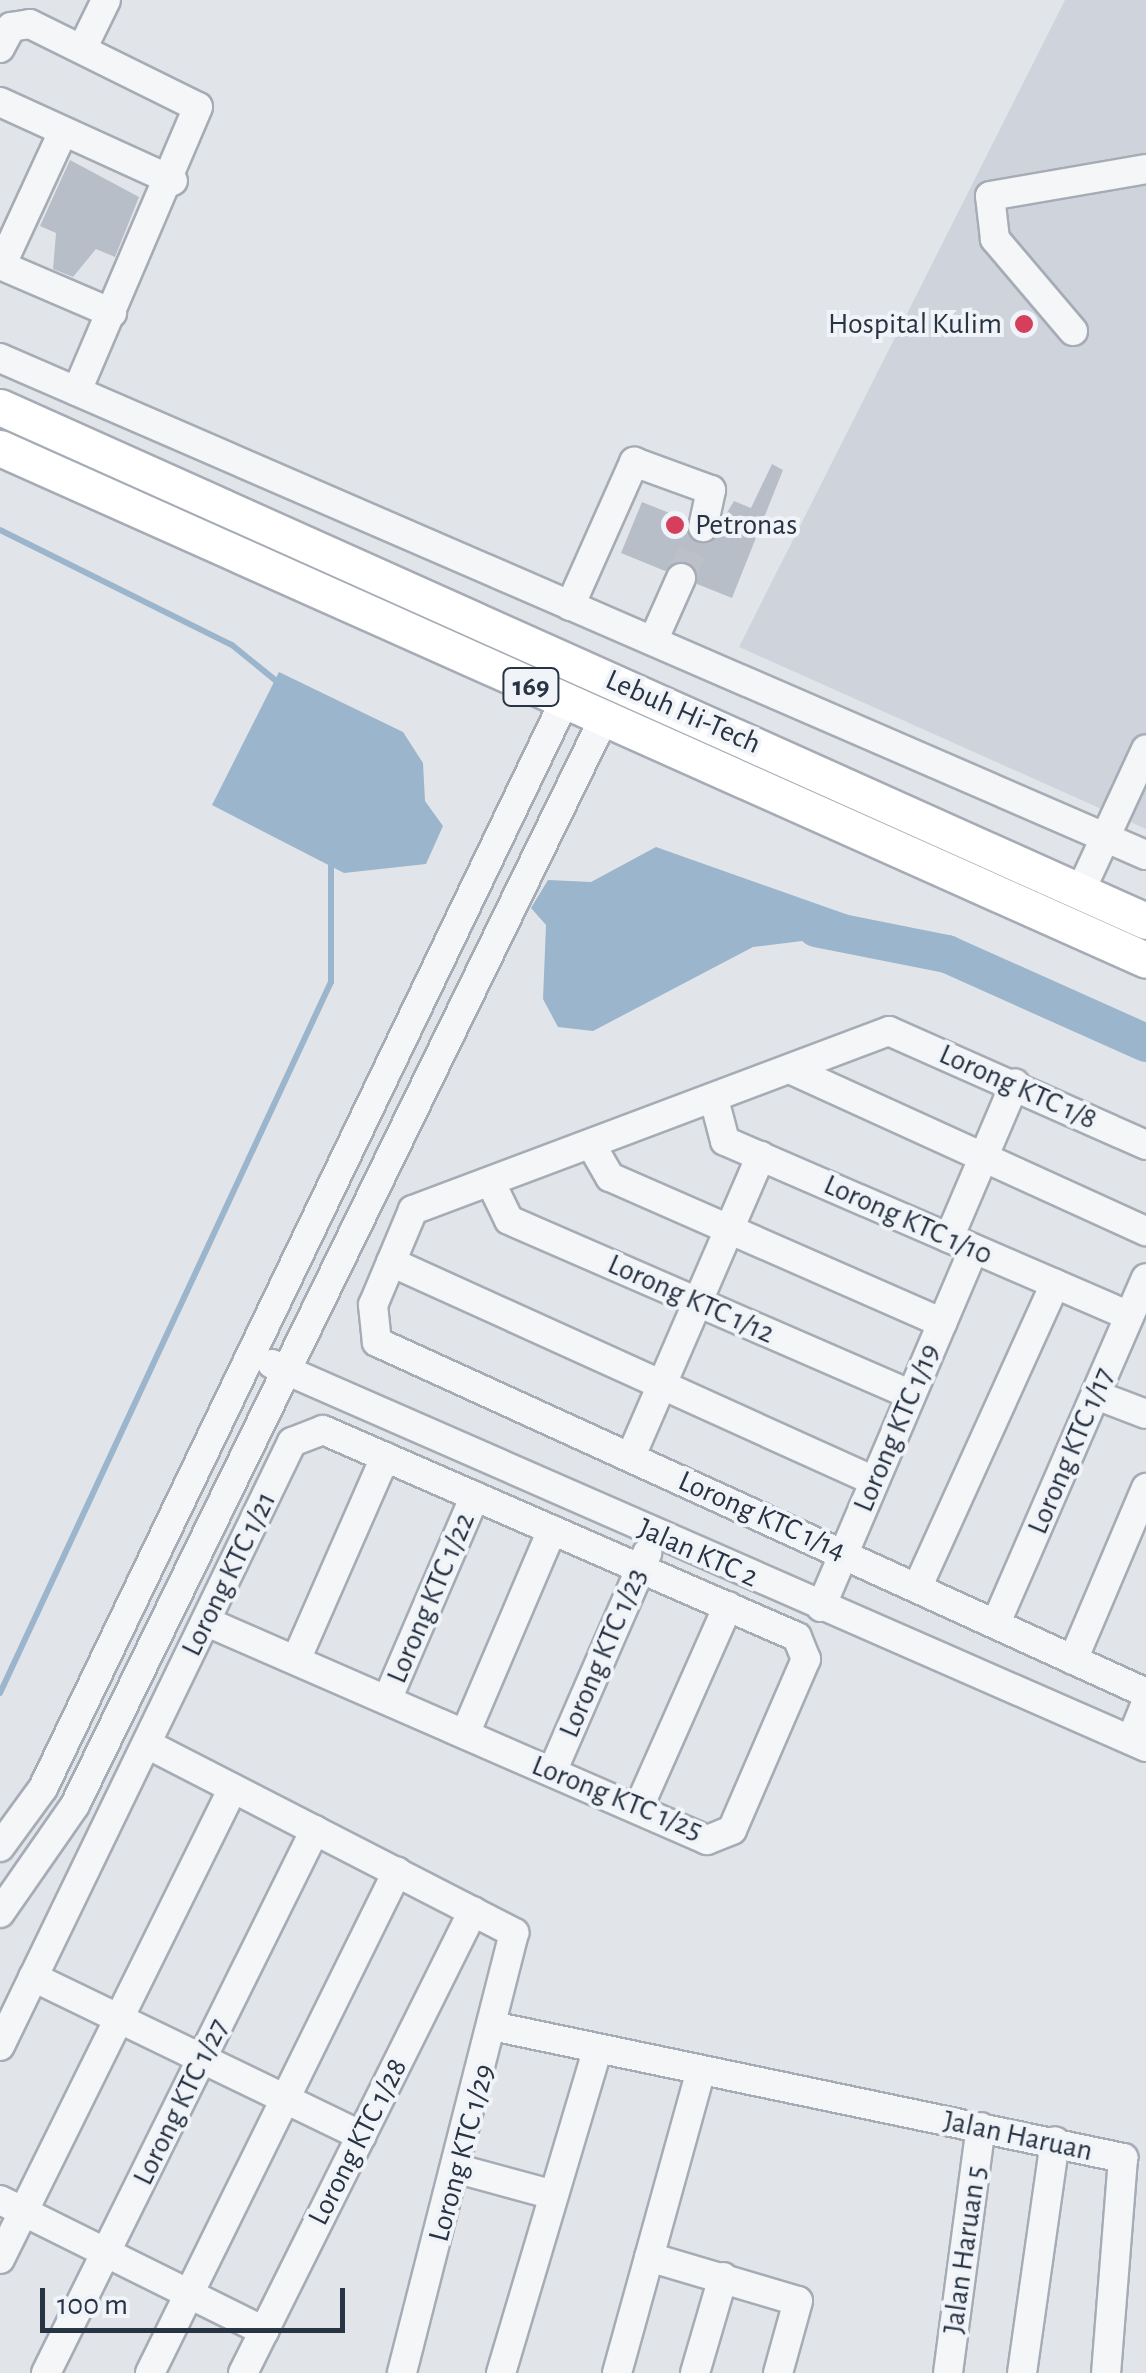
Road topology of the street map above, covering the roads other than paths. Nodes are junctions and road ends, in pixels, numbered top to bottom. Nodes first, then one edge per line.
1 (106, 0) edge
2 (83, 47) junction
3 (0, 48) edge
4 (0, 102) edge
5 (64, 132) junction
6 (1146, 169) edge
7 (173, 181) junction
8 (1, 266) edge
9 (112, 313) junction
10 (1074, 330) dead end
11 (0, 358) edge
12 (77, 391) junction
13 (0, 407) edge
14 (0, 448) edge
15 (703, 526) tunnel mouth
16 (681, 578) tunnel mouth
17 (515, 584) junction
18 (570, 606) junction
19 (488, 623) junction
20 (653, 642) junction
21 (564, 702) junction
22 (603, 720) junction
23 (1146, 749) edge
24 (1146, 855) edge
25 (1084, 885) junction
26 (1146, 921) edge
27 (1146, 960) edge
28 (792, 1070) junction
29 (1015, 1083) junction
30 (714, 1099) junction
31 (1146, 1144) edge
32 (592, 1146) junction
33 (761, 1156) junction
34 (982, 1156) junction
35 (491, 1183) junction
36 (728, 1229) junction
37 (1146, 1230) edge
38 (962, 1243) junction
39 (391, 1262) junction
40 (1146, 1278) edge
41 (1055, 1284) junction
42 (694, 1300) junction
43 (1130, 1316) junction
44 (942, 1323) junction
45 (253, 1355) junction
46 (287, 1371) junction
47 (662, 1385) junction
48 (1096, 1394) junction
49 (911, 1395) junction
50 (1146, 1414) edge
51 (631, 1456) junction
52 (386, 1457) junction
53 (874, 1481) junction
54 (1146, 1488) edge
55 (474, 1496) junction
56 (552, 1530) junction
57 (655, 1535) junction
58 (844, 1552) junction
59 (640, 1568) junction
60 (918, 1586) junction
61 (728, 1606) junction
62 (821, 1607) junction
63 (206, 1622) junction
64 (996, 1623) junction
65 (296, 1660) junction
66 (1073, 1660) junction
67 (1146, 1693) edge
68 (387, 1700) junction
69 (1146, 1703) edge
70 (464, 1734) junction
71 (1138, 1743) edge
72 (147, 1744) junction
73 (552, 1772) junction
74 (233, 1788) junction
75 (638, 1809) junction
76 (315, 1830) junction
77 (0, 1847) edge
78 (397, 1872) junction
79 (474, 1911) junction
80 (0, 1913) edge
81 (33, 1977) junction
82 (117, 2017) junction
83 (497, 2027) junction
84 (0, 2046) edge
85 (597, 2050) junction
86 (202, 2058) junction
87 (700, 2074) junction
88 (286, 2099) junction
89 (981, 2127) junction
90 (362, 2136) junction
91 (1055, 2141) junction
92 (458, 2169) junction
93 (554, 2194) junction
94 (12, 2205) edge
95 (106, 2251) junction
96 (650, 2257) junction
97 (0, 2259) edge
98 (724, 2277) junction
99 (189, 2293) junction
100 (264, 2330) junction
101 (46, 2373) edge
102 (150, 2373) edge
103 (243, 2373) edge
104 (402, 2373) edge
105 (501, 2373) edge
106 (617, 2373) edge
107 (695, 2373) edge
108 (778, 2373) edge
109 (948, 2373) edge
110 (1022, 2373) edge
111 (1106, 2373) edge

1 - 2 street
2 - 3 street
2 - 7 street
4 - 5 street
5 - 7 street
5 - 8 street
6 - 10 street
7 - 9 street
8 - 9 street
9 - 12 street
11 - 12 street
12 - 17 street
13 - 19 main road, Lebuh Hi-Tech / 169
14 - 21 main road, Lebuh Hi-Tech / 169
15 - 18 street
16 - 20 street
17 - 18 street
17 - 19 street
18 - 20 street
19 - 25 main road, Lebuh Hi-Tech / 169
20 - 25 street
21 - 22 main road, Lebuh Hi-Tech / 169
21 - 45 street
22 - 25 main road, Lebuh Hi-Tech / 169
22 - 46 street
23 - 25 street
24 - 25 street
25 - 26 main road, Lebuh Hi-Tech / 169
25 - 27 main road, Lebuh Hi-Tech / 169
28 - 29 street, Lorong KTC 1/8
28 - 30 street
28 - 34 street
29 - 31 street, Lorong KTC 1/8
29 - 34 street, Lorong KTC 1/19
30 - 32 street
30 - 33 street, Lorong KTC 1/10
32 - 35 street
32 - 36 street
33 - 36 street
33 - 38 street, Lorong KTC 1/10
34 - 37 street
34 - 38 street, Lorong KTC 1/19
35 - 39 street
35 - 42 street, Lorong KTC 1/12
36 - 42 street
36 - 44 street
38 - 41 street, Lorong KTC 1/10
38 - 44 street, Lorong KTC 1/19
39 - 47 street
39 - 51 street, Lorong KTC 1/14
40 - 43 street, Lorong KTC 1/17
41 - 43 street, Lorong KTC 1/10
41 - 60 street
42 - 47 street
42 - 49 street, Lorong KTC 1/12
43 - 48 street, Lorong KTC 1/17
44 - 49 street, Lorong KTC 1/19
45 - 46 street, Jalan KTC 2
45 - 77 street
46 - 57 street, Jalan KTC 2
46 - 80 street
47 - 51 street
47 - 53 street
48 - 50 street
48 - 64 street, Lorong KTC 1/17
49 - 53 street, Lorong KTC 1/19
51 - 58 street, Lorong KTC 1/14
52 - 55 street, Lorong KTC 1/21
52 - 63 street, Lorong KTC 1/21
52 - 65 street
53 - 58 street, Lorong KTC 1/19
54 - 66 street
55 - 56 street, Lorong KTC 1/21
55 - 68 street, Lorong KTC 1/22
56 - 59 street, Lorong KTC 1/21
56 - 70 street
57 - 59 street, Lorong KTC 1/23
57 - 62 street, Jalan KTC 2
58 - 60 street, Lorong KTC 1/14
58 - 62 street, Lorong KTC 1/19
59 - 61 street, Lorong KTC 1/25
59 - 73 street, Lorong KTC 1/23
60 - 64 street, Lorong KTC 1/14
61 - 75 street
61 - 75 street, Lorong KTC 1/25
62 - 71 street, Jalan KTC 2
63 - 65 street, Lorong KTC 1/25
63 - 72 street, Lorong KTC 1/21
64 - 66 street, Lorong KTC 1/14
65 - 68 street, Lorong KTC 1/25
66 - 67 street, Lorong KTC 1/14
68 - 70 street, Lorong KTC 1/25
69 - 71 street
70 - 73 street, Lorong KTC 1/25
72 - 74 street
72 - 81 street, Lorong KTC 1/21
73 - 75 street, Lorong KTC 1/25
74 - 76 street
74 - 82 street
76 - 78 street
76 - 86 street, Lorong KTC 1/27
78 - 79 street
78 - 88 street
79 - 83 street, Lorong KTC 1/29
79 - 90 street, Lorong KTC 1/28
81 - 82 street
81 - 84 street, Lorong KTC 1/21
82 - 86 street
82 - 94 street
83 - 85 street, Jalan Haruan
83 - 92 street, Lorong KTC 1/29
85 - 87 street, Jalan Haruan
85 - 93 street
86 - 88 street
86 - 95 street, Lorong KTC 1/27
87 - 89 street, Jalan Haruan
87 - 96 street
88 - 90 street
88 - 99 street
89 - 91 street, Jalan Haruan
89 - 109 street, Jalan Haruan 5
90 - 100 street, Lorong KTC 1/28
91 - 110 street
91 - 111 street, Jalan Haruan
92 - 93 street
92 - 104 street, Lorong KTC 1/29
93 - 105 street
94 - 95 street
94 - 97 street
95 - 99 street
95 - 101 street, Lorong KTC 1/27
96 - 98 street
96 - 106 street
98 - 107 street
98 - 108 street
99 - 100 street
99 - 102 street
100 - 103 street, Lorong KTC 1/28

